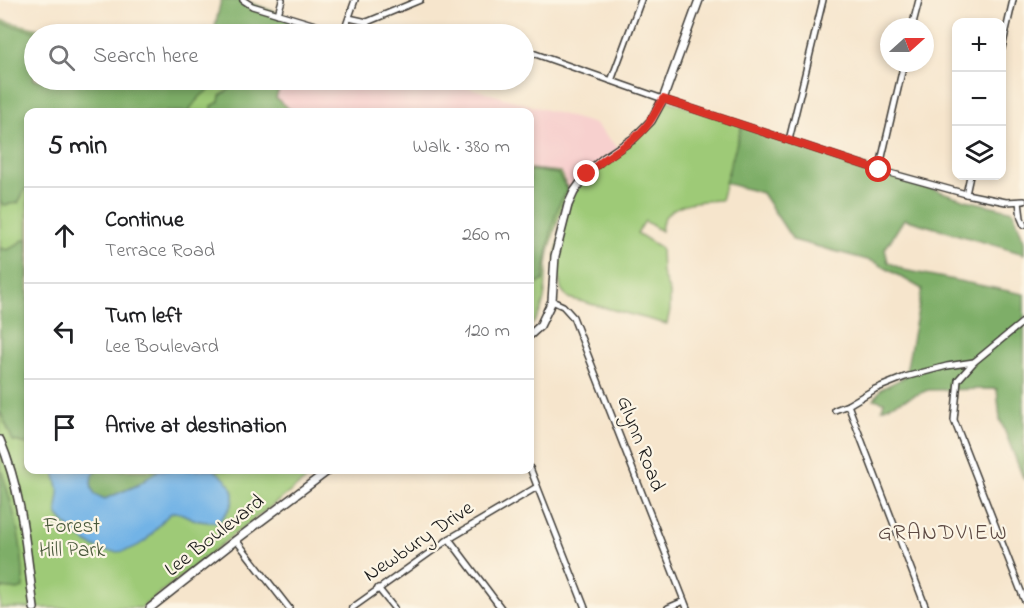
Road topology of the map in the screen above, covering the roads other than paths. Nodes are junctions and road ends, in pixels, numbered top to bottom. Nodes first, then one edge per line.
1 (243, 0) edge
2 (282, 0) edge
3 (356, 0) edge
4 (420, 0) edge
5 (641, 0) edge
6 (699, 0) edge
7 (823, 0) edge
8 (919, 0) edge
9 (1013, 0) edge
10 (278, 14) junction
11 (350, 18) junction
12 (914, 18) edge
13 (367, 22) joint
14 (311, 24) edge
15 (348, 24) edge
16 (1006, 31) edge
17 (534, 54) edge
18 (902, 72) edge
19 (611, 81) junction
20 (663, 99) junction
21 (789, 140) junction
22 (879, 170) junction
23 (969, 180) edge
24 (966, 194) junction
25 (1022, 201) edge
26 (1024, 225) edge
27 (552, 301) junction
28 (1024, 321) edge
29 (534, 331) edge
30 (974, 362) junction
31 (848, 405) junction
32 (835, 410) dead end
33 (0, 440) edge
34 (324, 474) edge
35 (532, 474) edge
36 (537, 487) junction
37 (448, 539) junction
38 (236, 540) junction
39 (378, 588) junction
40 (1024, 598) edge
41 (684, 601) junction
42 (34, 608) edge
43 (150, 608) edge
44 (289, 608) edge
45 (352, 608) edge
46 (394, 608) edge
47 (501, 608) edge
48 (585, 608) edge
49 (668, 608) edge
50 (687, 608) edge
51 (926, 608) edge

1 - 10 street
2 - 10 street
3 - 11 street
4 - 13 street
5 - 19 street
6 - 20 street
7 - 21 street
8 - 12 street
9 - 16 street
10 - 14 street
11 - 13 street
11 - 15 street
17 - 19 street
18 - 22 street
19 - 20 street
20 - 21 street
20 - 27 street
21 - 22 street
22 - 24 street
23 - 24 street
24 - 25 street
25 - 26 street
27 - 29 street
27 - 41 street, Glynn Road
28 - 30 street
30 - 31 street
30 - 40 street
31 - 32 street
31 - 51 street
33 - 42 street
34 - 38 street, Lee Boulevard
35 - 36 street
36 - 37 street, Newbury Drive
36 - 48 street
37 - 39 street, Newbury Drive
37 - 47 street
38 - 43 street, Lee Boulevard
38 - 44 street
39 - 45 street, Newbury Drive
39 - 46 street
41 - 49 street
41 - 50 street, Glynn Road

